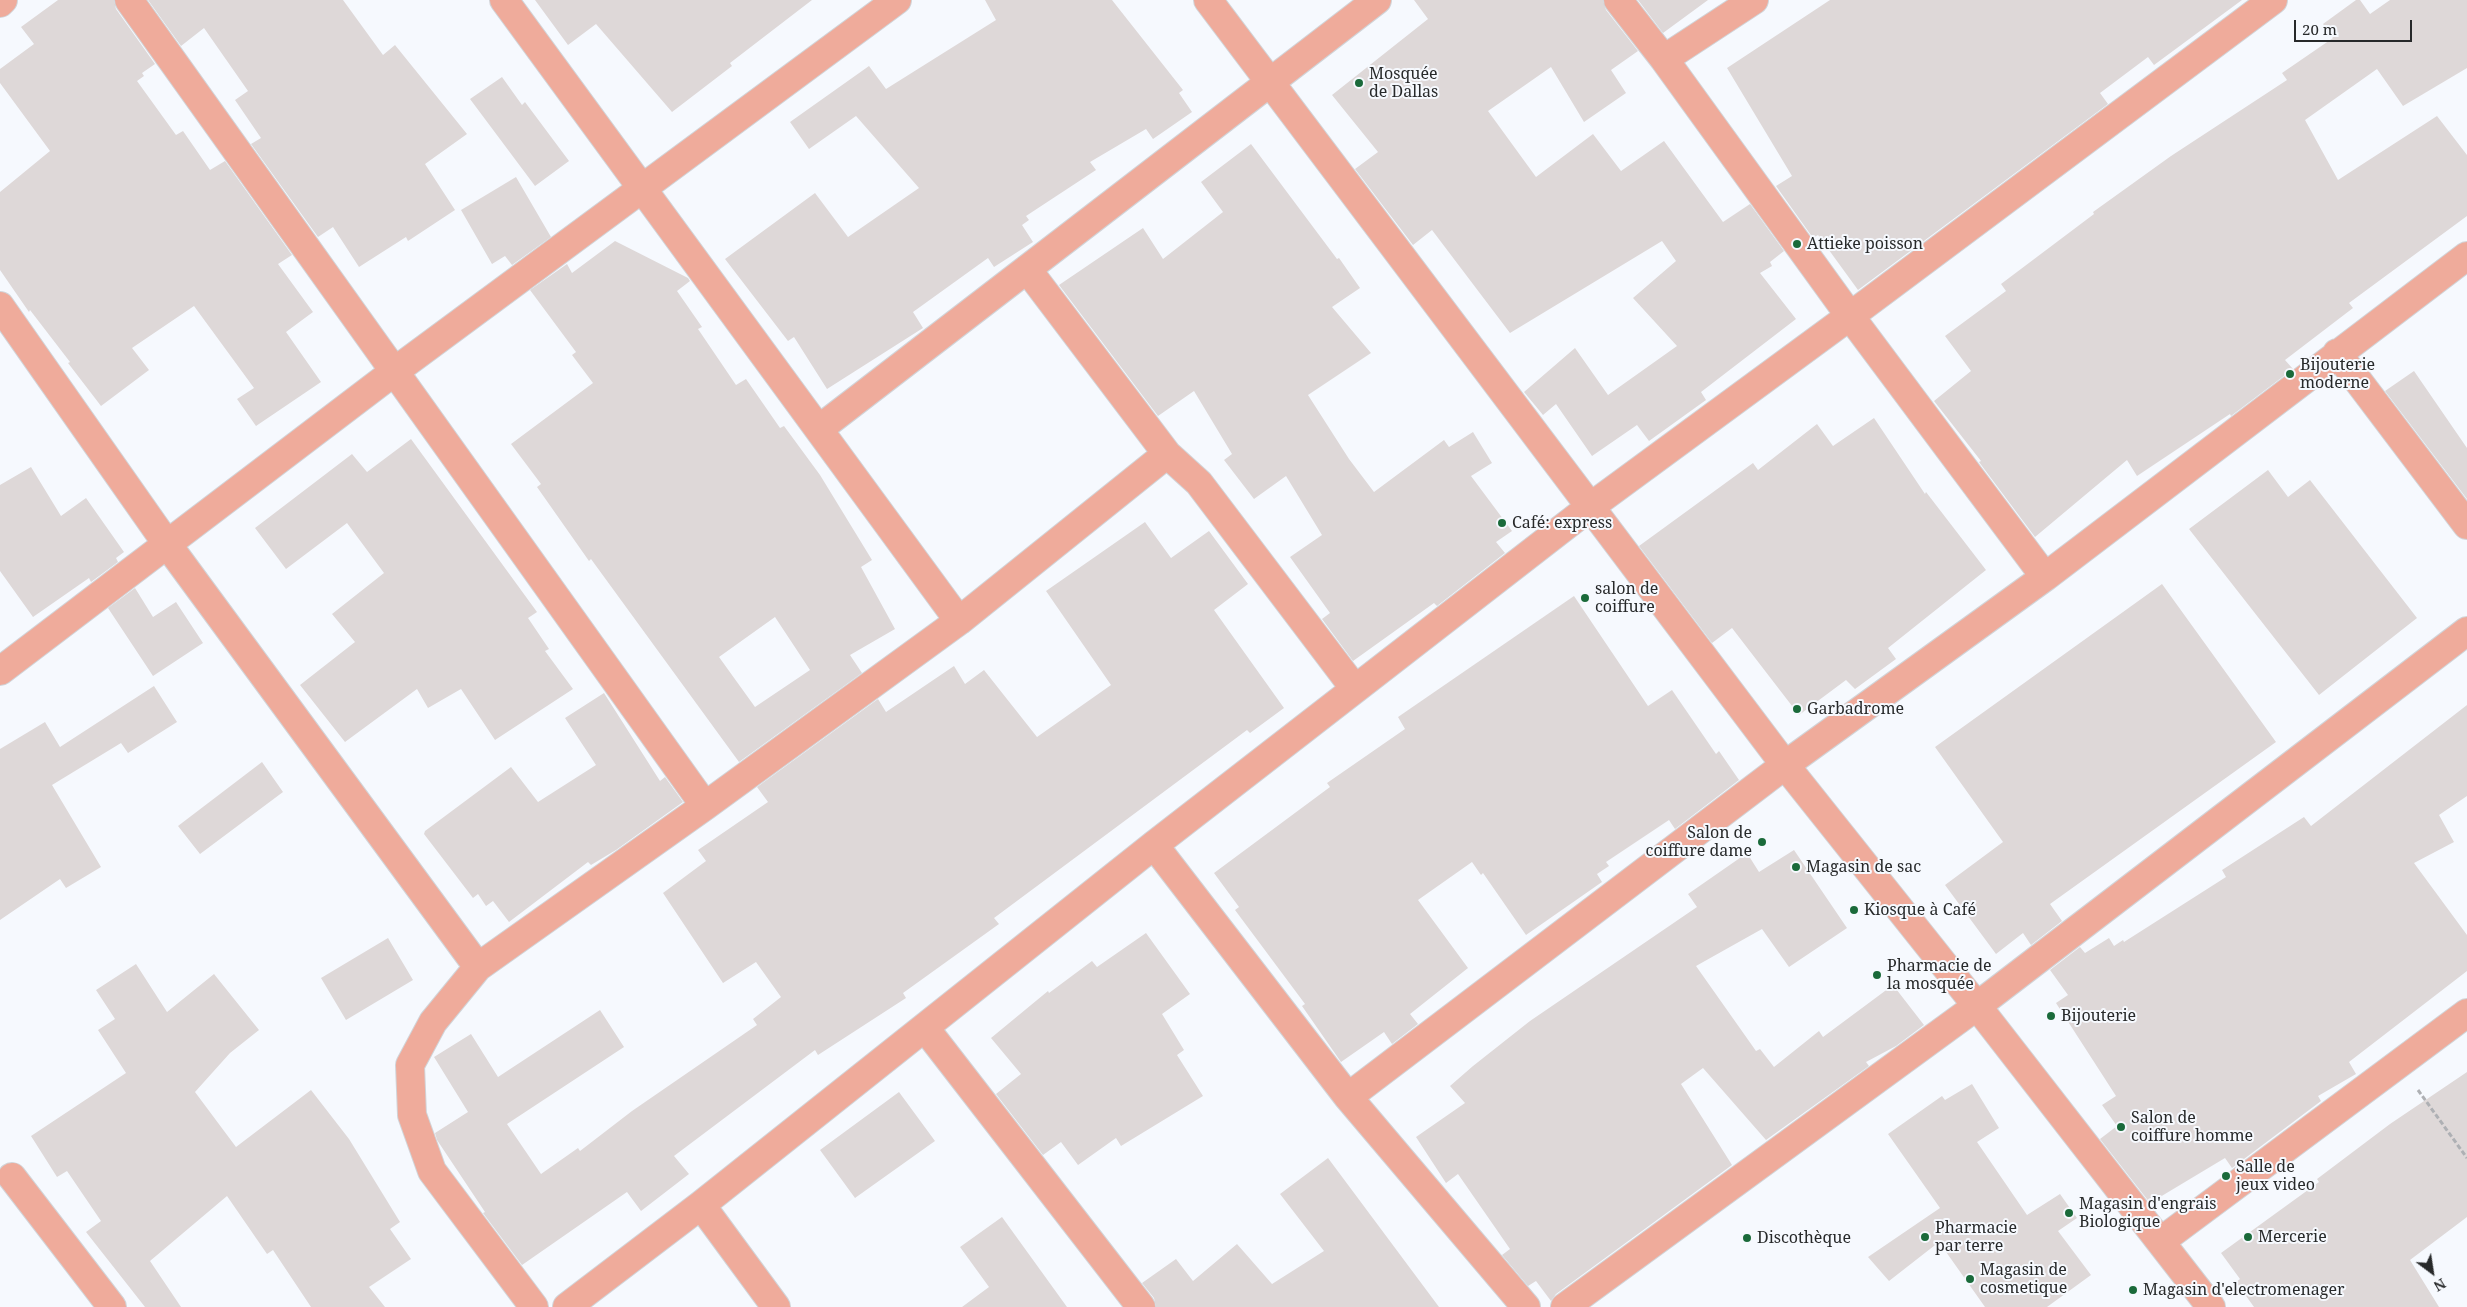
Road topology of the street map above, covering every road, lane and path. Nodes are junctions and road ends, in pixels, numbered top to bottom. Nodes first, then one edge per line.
1 (3, 0) edge
2 (129, 0) edge
3 (504, 0) edge
4 (897, 0) edge
5 (1208, 0) edge
6 (1377, 0) edge
7 (1618, 0) edge
8 (1754, 0) edge
9 (2273, 0) edge
10 (0, 2) edge
11 (1664, 59) junction
12 (1270, 82) junction
13 (643, 188) junction
14 (2467, 256) edge
15 (1027, 269) junction
16 (0, 306) edge
17 (1850, 316) junction
18 (2337, 353) junction
19 (395, 371) junction
20 (818, 429) junction
21 (1167, 454) junction
22 (1590, 507) junction
23 (2467, 525) edge
24 (167, 544) junction
25 (2045, 577) junction
26 (959, 621) junction
27 (2467, 631) edge
28 (0, 671) edge
29 (1355, 689) junction
30 (1785, 765) junction
31 (705, 806) junction
32 (1154, 845) junction
33 (478, 967) junction
34 (1977, 1006) junction
35 (2467, 1013) edge
36 (925, 1028) junction
37 (2399, 1064) junction
38 (1348, 1096) junction
39 (2467, 1158) edge
40 (12, 1177) dead end
41 (701, 1204) junction
42 (2161, 1241) junction
43 (112, 1307) edge
44 (534, 1307) edge
45 (567, 1307) edge
46 (776, 1307) edge
47 (1141, 1307) edge
48 (1526, 1307) edge
49 (1565, 1307) edge
50 (2211, 1307) edge

1 - 10 street
2 - 19 street
3 - 13 street
4 - 13 street
5 - 12 street
6 - 12 street
7 - 11 street
8 - 11 street
9 - 17 street
11 - 17 street
12 - 15 street
12 - 22 street
13 - 19 street
13 - 20 street
14 - 18 street
15 - 20 street
15 - 21 street
16 - 24 street
17 - 22 street
17 - 25 street
18 - 23 street
18 - 25 street
19 - 24 street
19 - 31 street
20 - 26 street
21 - 26 street
21 - 29 street
22 - 29 street
22 - 30 street
24 - 28 street
24 - 33 street
25 - 30 street
26 - 31 street
27 - 34 street
29 - 32 street
30 - 34 street
30 - 38 street
31 - 33 street
32 - 36 street
32 - 38 street
33 - 44 street
34 - 42 street
34 - 49 street
35 - 37 street
36 - 41 street
36 - 47 street
37 - 39 path
37 - 42 street
38 - 48 street
40 - 43 street
41 - 45 street
41 - 46 street
42 - 50 street

